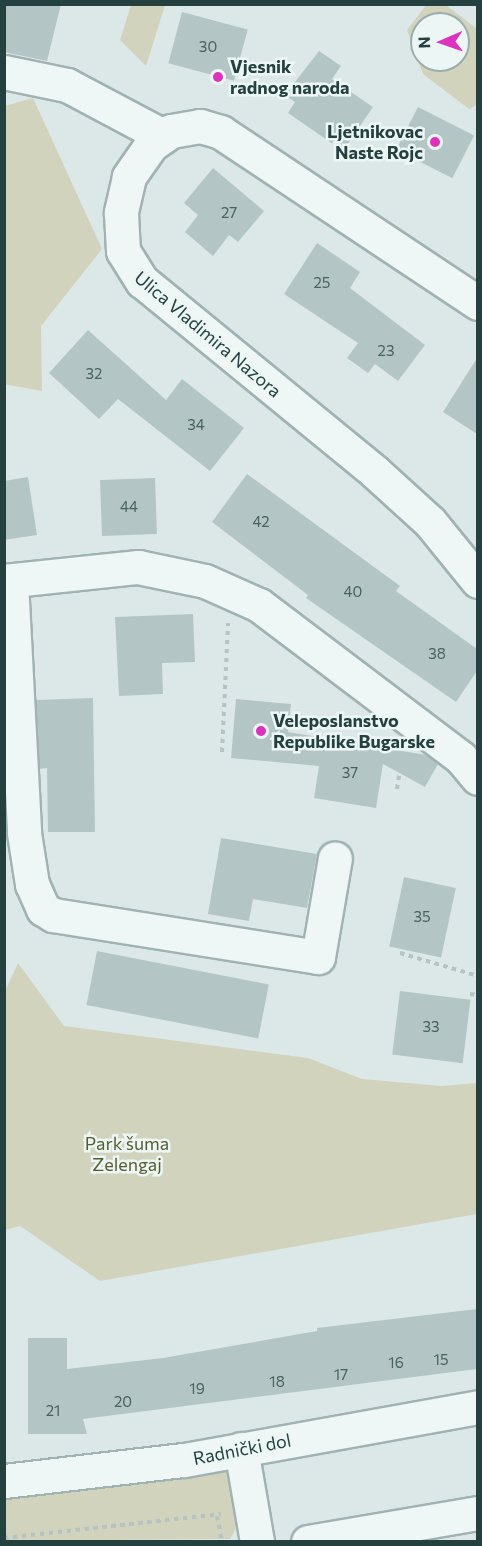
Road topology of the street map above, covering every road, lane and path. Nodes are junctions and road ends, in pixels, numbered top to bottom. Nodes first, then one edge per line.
1 (4, 72) edge
2 (163, 136) junction
3 (477, 303) edge
4 (8, 581) edge
5 (477, 581) edge
6 (228, 610) dead end
7 (10, 647) edge
8 (404, 747) dead end
9 (222, 752) dead end
10 (477, 778) edge
11 (397, 789) dead end
12 (335, 858) dead end
13 (400, 953) dead end
14 (477, 976) edge
15 (470, 994) dead end
16 (477, 995) edge
17 (477, 1407) edge
18 (241, 1449) junction
19 (4, 1481) edge
20 (250, 1503) junction
21 (477, 1513) edge
22 (218, 1515) junction
23 (4, 1538) edge
24 (222, 1542) edge
25 (257, 1542) edge
26 (308, 1542) edge

1 - 2 street
2 - 3 street
2 - 5 street, Ulica Vladimira Nazora
4 - 7 street
4 - 10 street
6 - 9 path
7 - 12 street
8 - 11 path
13 - 14 path
15 - 16 path
17 - 18 street, Radnički dol
18 - 19 street, Radnički dol
18 - 20 street
20 - 22 path
20 - 25 street
21 - 26 street
22 - 23 path
22 - 24 path

